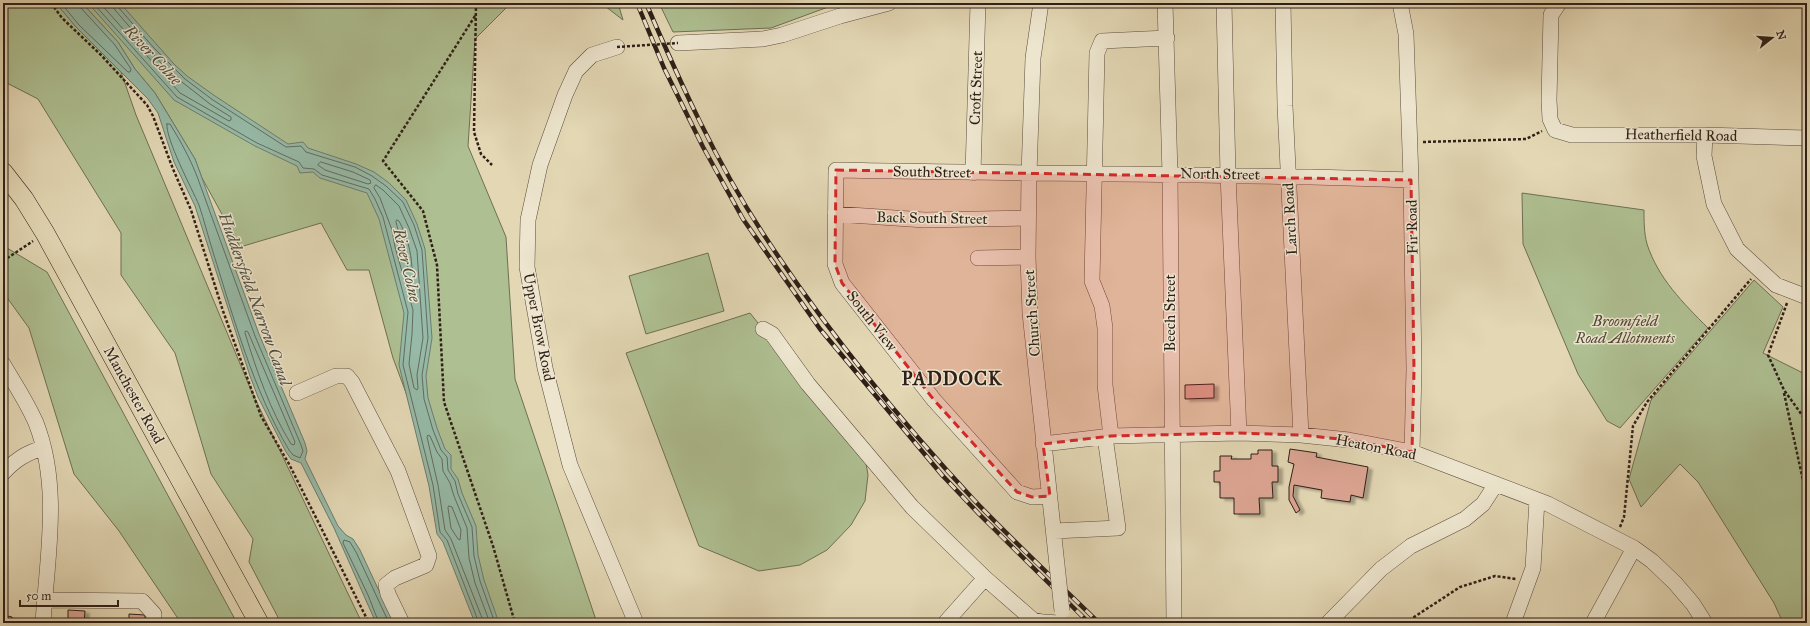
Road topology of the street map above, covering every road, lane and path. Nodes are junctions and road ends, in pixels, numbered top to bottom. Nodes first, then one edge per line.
1 (51, 3) edge
2 (476, 3) edge
3 (889, 3) edge
4 (978, 3) edge
5 (1041, 3) edge
6 (1165, 3) edge
7 (1224, 3) edge
8 (1283, 3) edge
9 (1400, 3) edge
10 (1559, 3) edge
11 (475, 16) junction
12 (1167, 38) junction
13 (678, 43) joint
14 (616, 47) joint
15 (1554, 128) junction
16 (1705, 135) junction
17 (1807, 138) edge
18 (1427, 142) dead end
19 (492, 165) dead end
20 (836, 170) joint
21 (3, 172) edge
22 (973, 173) junction
23 (1029, 174) junction
24 (1095, 174) junction
25 (1170, 174) junction
26 (1228, 175) junction
27 (1288, 176) junction
28 (1411, 180) junction
29 (835, 214) junction
30 (1028, 218) junction
31 (45, 233) junction
32 (1028, 257) junction
33 (978, 258) dead end
34 (3, 261) edge
35 (1759, 270) junction
36 (1791, 291) junction
37 (1807, 297) edge
38 (763, 329) dead end
39 (3, 364) edge
40 (1784, 390) junction
41 (297, 393) dead end
42 (1807, 422) edge
43 (1239, 433) junction
44 (1171, 434) junction
45 (1301, 435) junction
46 (1108, 436) junction
47 (1043, 444) junction
48 (43, 448) junction
49 (1412, 452) junction
50 (3, 473) edge
51 (1496, 484) junction
52 (1050, 496) junction
53 (1807, 499) edge
54 (1537, 500) junction
55 (1054, 531) junction
56 (1615, 538) junction
57 (1634, 548) junction
58 (984, 578) junction
59 (1528, 580) junction
60 (44, 600) junction
61 (1062, 619) edge
62 (43, 623) edge
63 (154, 623) edge
64 (259, 623) edge
65 (369, 623) edge
66 (402, 623) edge
67 (515, 623) edge
68 (636, 623) edge
69 (944, 623) edge
70 (1174, 623) edge
71 (1328, 623) edge
72 (1405, 623) edge
73 (1513, 623) edge
74 (1593, 623) edge
75 (1705, 623) edge

1 - 65 path
2 - 11 path
3 - 13 street
4 - 22 street, Croft Street
5 - 23 street, Church Street
6 - 12 street, Beech Street
7 - 26 street
8 - 27 street, Larch Road
9 - 28 street, Fir Road
10 - 15 street
11 - 19 path
11 - 67 path
12 - 24 street
12 - 25 street, Beech Street
13 - 14 path, bridge
14 - 68 street, Upper Brow Road
15 - 16 street, Heatherfield Road
15 - 18 path
16 - 17 street, Heatherfield Road
16 - 35 street
20 - 22 street, South Street
20 - 29 street, South View
21 - 31 main road, Manchester Road
22 - 23 street, South Street
23 - 24 street, North Street
23 - 30 street, Church Street
24 - 25 street, North Street
24 - 46 street
25 - 26 street, North Street
25 - 44 street, Beech Street
26 - 27 street, North Street
26 - 43 street
27 - 28 street, North Street
27 - 45 street, Larch Road
28 - 49 street, Fir Road
29 - 30 street, Back South Street
29 - 52 street, South View
30 - 32 street, Church Street
31 - 34 path
31 - 64 main road, Manchester Road
32 - 33 street
32 - 47 street, Church Street
35 - 36 street
35 - 56 path
36 - 37 street
36 - 40 path
38 - 58 street
39 - 48 street
40 - 42 path
40 - 53 path
41 - 66 street
43 - 44 street, Heaton Road
43 - 45 street, Heaton Road
44 - 46 street, Heaton Road
44 - 70 street, Beech Street
45 - 49 street, Heaton Road
46 - 47 street, Heaton Road
46 - 55 street
47 - 52 street, Church Street
48 - 50 street
48 - 60 street
49 - 51 street, Heaton Road
51 - 54 street, Heaton Road
51 - 71 street
52 - 55 street, Church Street
54 - 56 street, Heaton Road
54 - 59 street
55 - 61 street, Church Street, bridge
56 - 57 street, Heaton Road
57 - 74 street
57 - 75 street, Heaton Road
58 - 61 street
58 - 69 street
59 - 72 path
59 - 73 street
60 - 62 street
60 - 63 street

